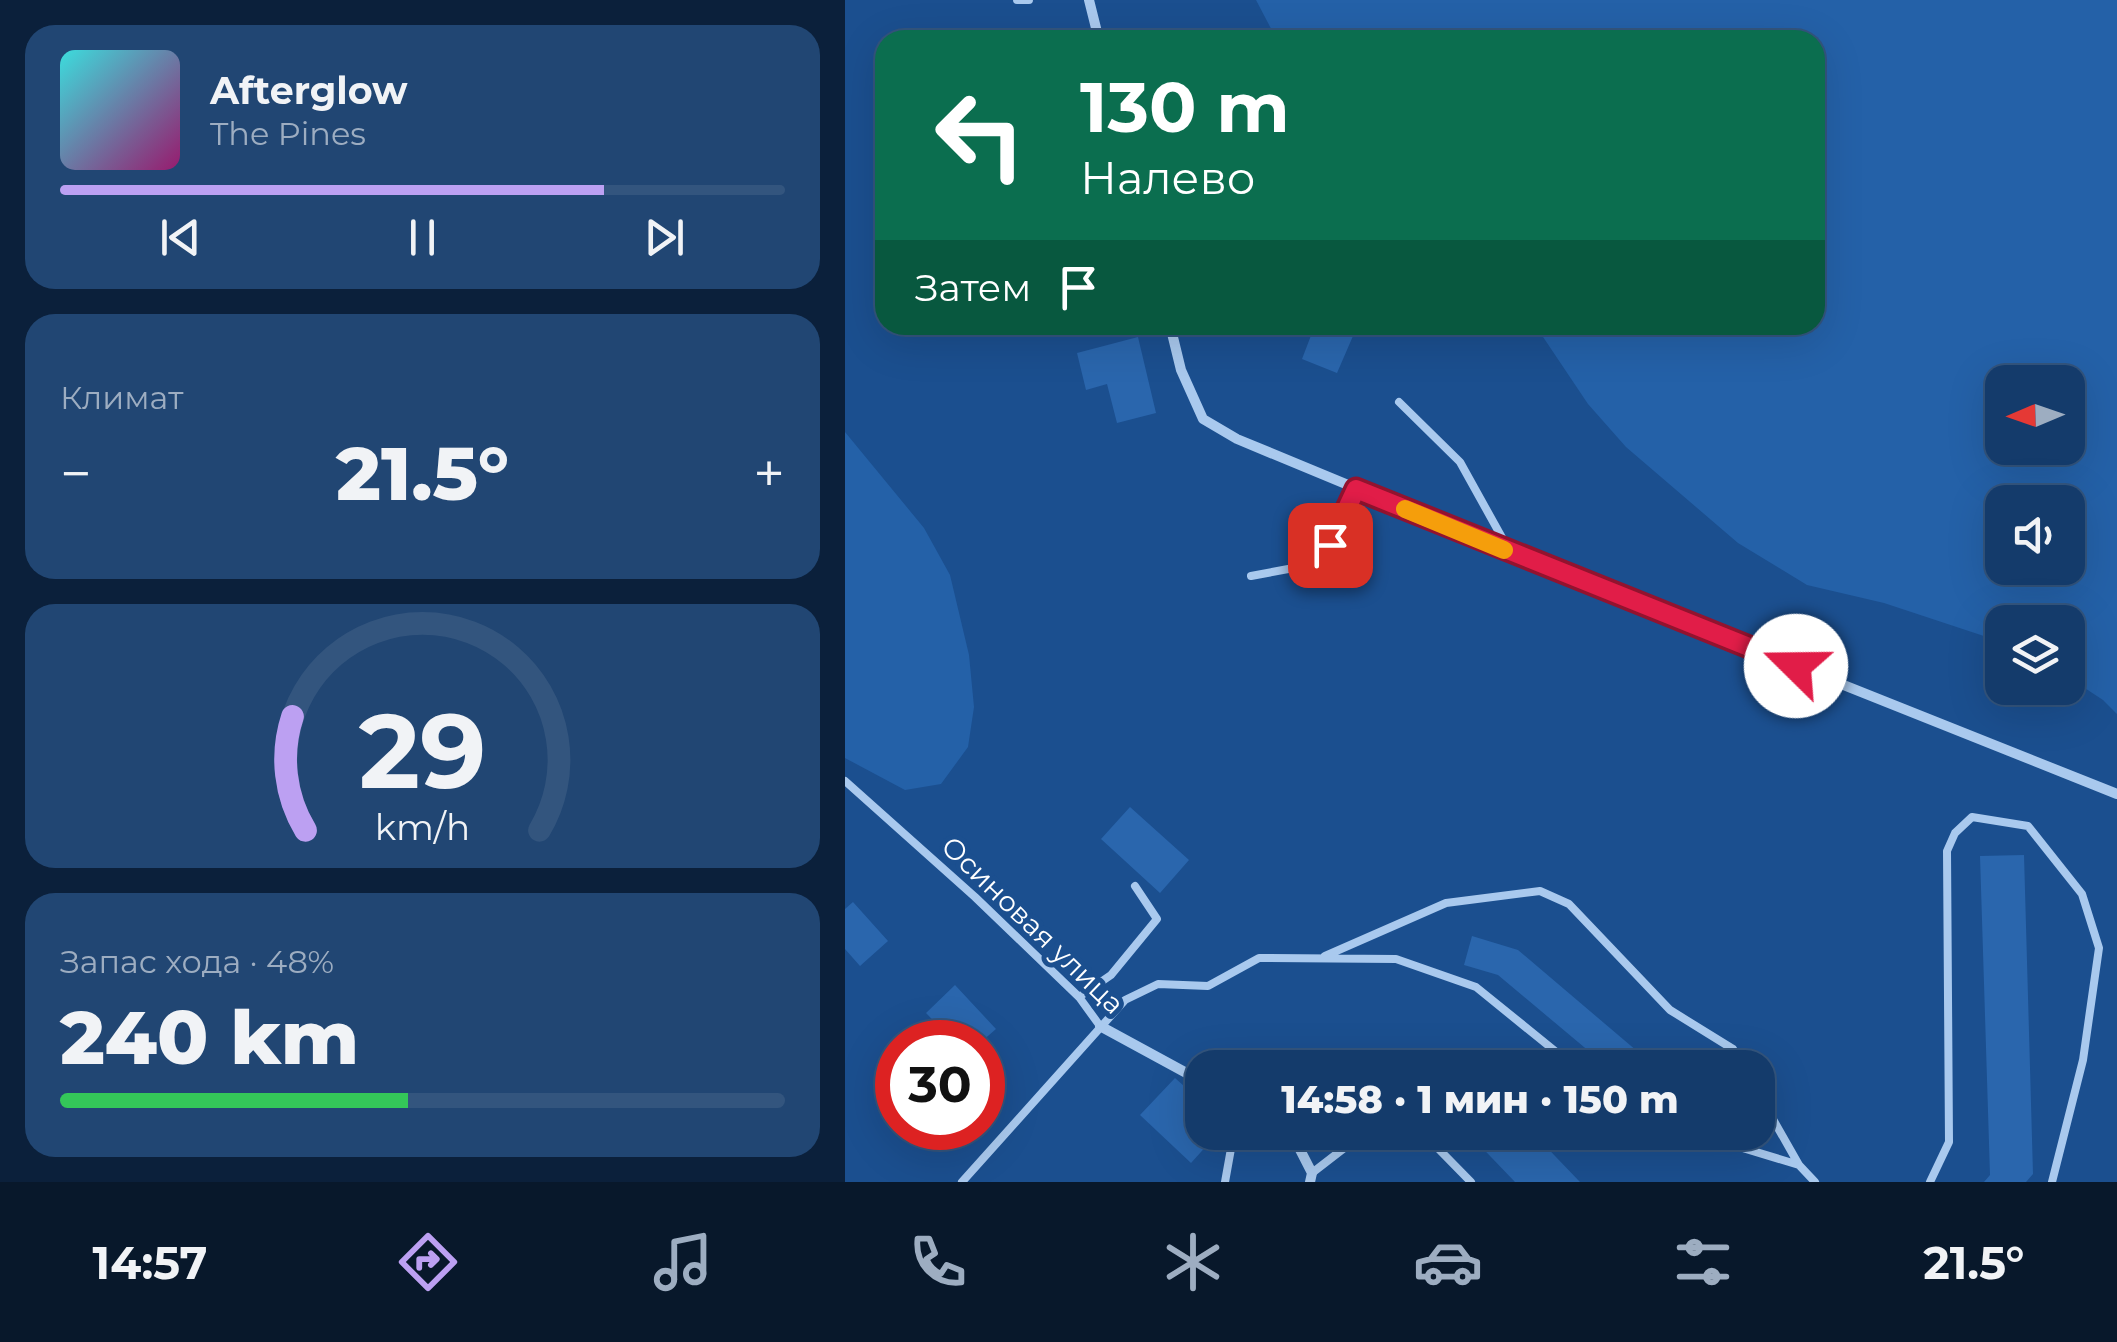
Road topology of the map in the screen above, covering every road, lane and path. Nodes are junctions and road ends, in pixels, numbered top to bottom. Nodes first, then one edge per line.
1 (1017, 0) edge
2 (1029, 0) edge
3 (1089, 0) edge
4 (1096, 30) edge
5 (1172, 335) edge
6 (1399, 402) dead end
7 (1356, 489) junction
8 (1510, 552) junction
9 (1251, 576) dead end
10 (845, 780) edge
11 (2117, 794) edge
12 (1135, 886) dead end
13 (1321, 958) junction
14 (1079, 997) junction
15 (1100, 1026) junction
16 (1553, 1050) edge
17 (1734, 1050) edge
18 (1185, 1072) edge
19 (1775, 1123) edge
20 (1231, 1150) edge
21 (1299, 1150) edge
22 (1344, 1150) edge
23 (1440, 1150) edge
24 (1749, 1150) edge
25 (1799, 1165) junction
26 (1311, 1178) edge
27 (962, 1182) edge
28 (1225, 1182) edge
29 (1471, 1182) edge
30 (1815, 1182) edge
31 (1931, 1182) edge
32 (2053, 1182) edge

1 - 2 lane
3 - 4 street
5 - 7 street
6 - 8 lane
7 - 8 street
7 - 9 lane
8 - 11 street
10 - 14 lane, Осиновая улица
12 - 14 lane
13 - 15 lane
13 - 16 lane
13 - 17 lane
14 - 15 lane, Осиновая улица
15 - 18 street, Осиновая улица
15 - 27 lane
19 - 25 lane
20 - 28 lane
21 - 26 street
22 - 26 lane
23 - 29 lane
24 - 25 lane
25 - 30 lane
31 - 32 lane

